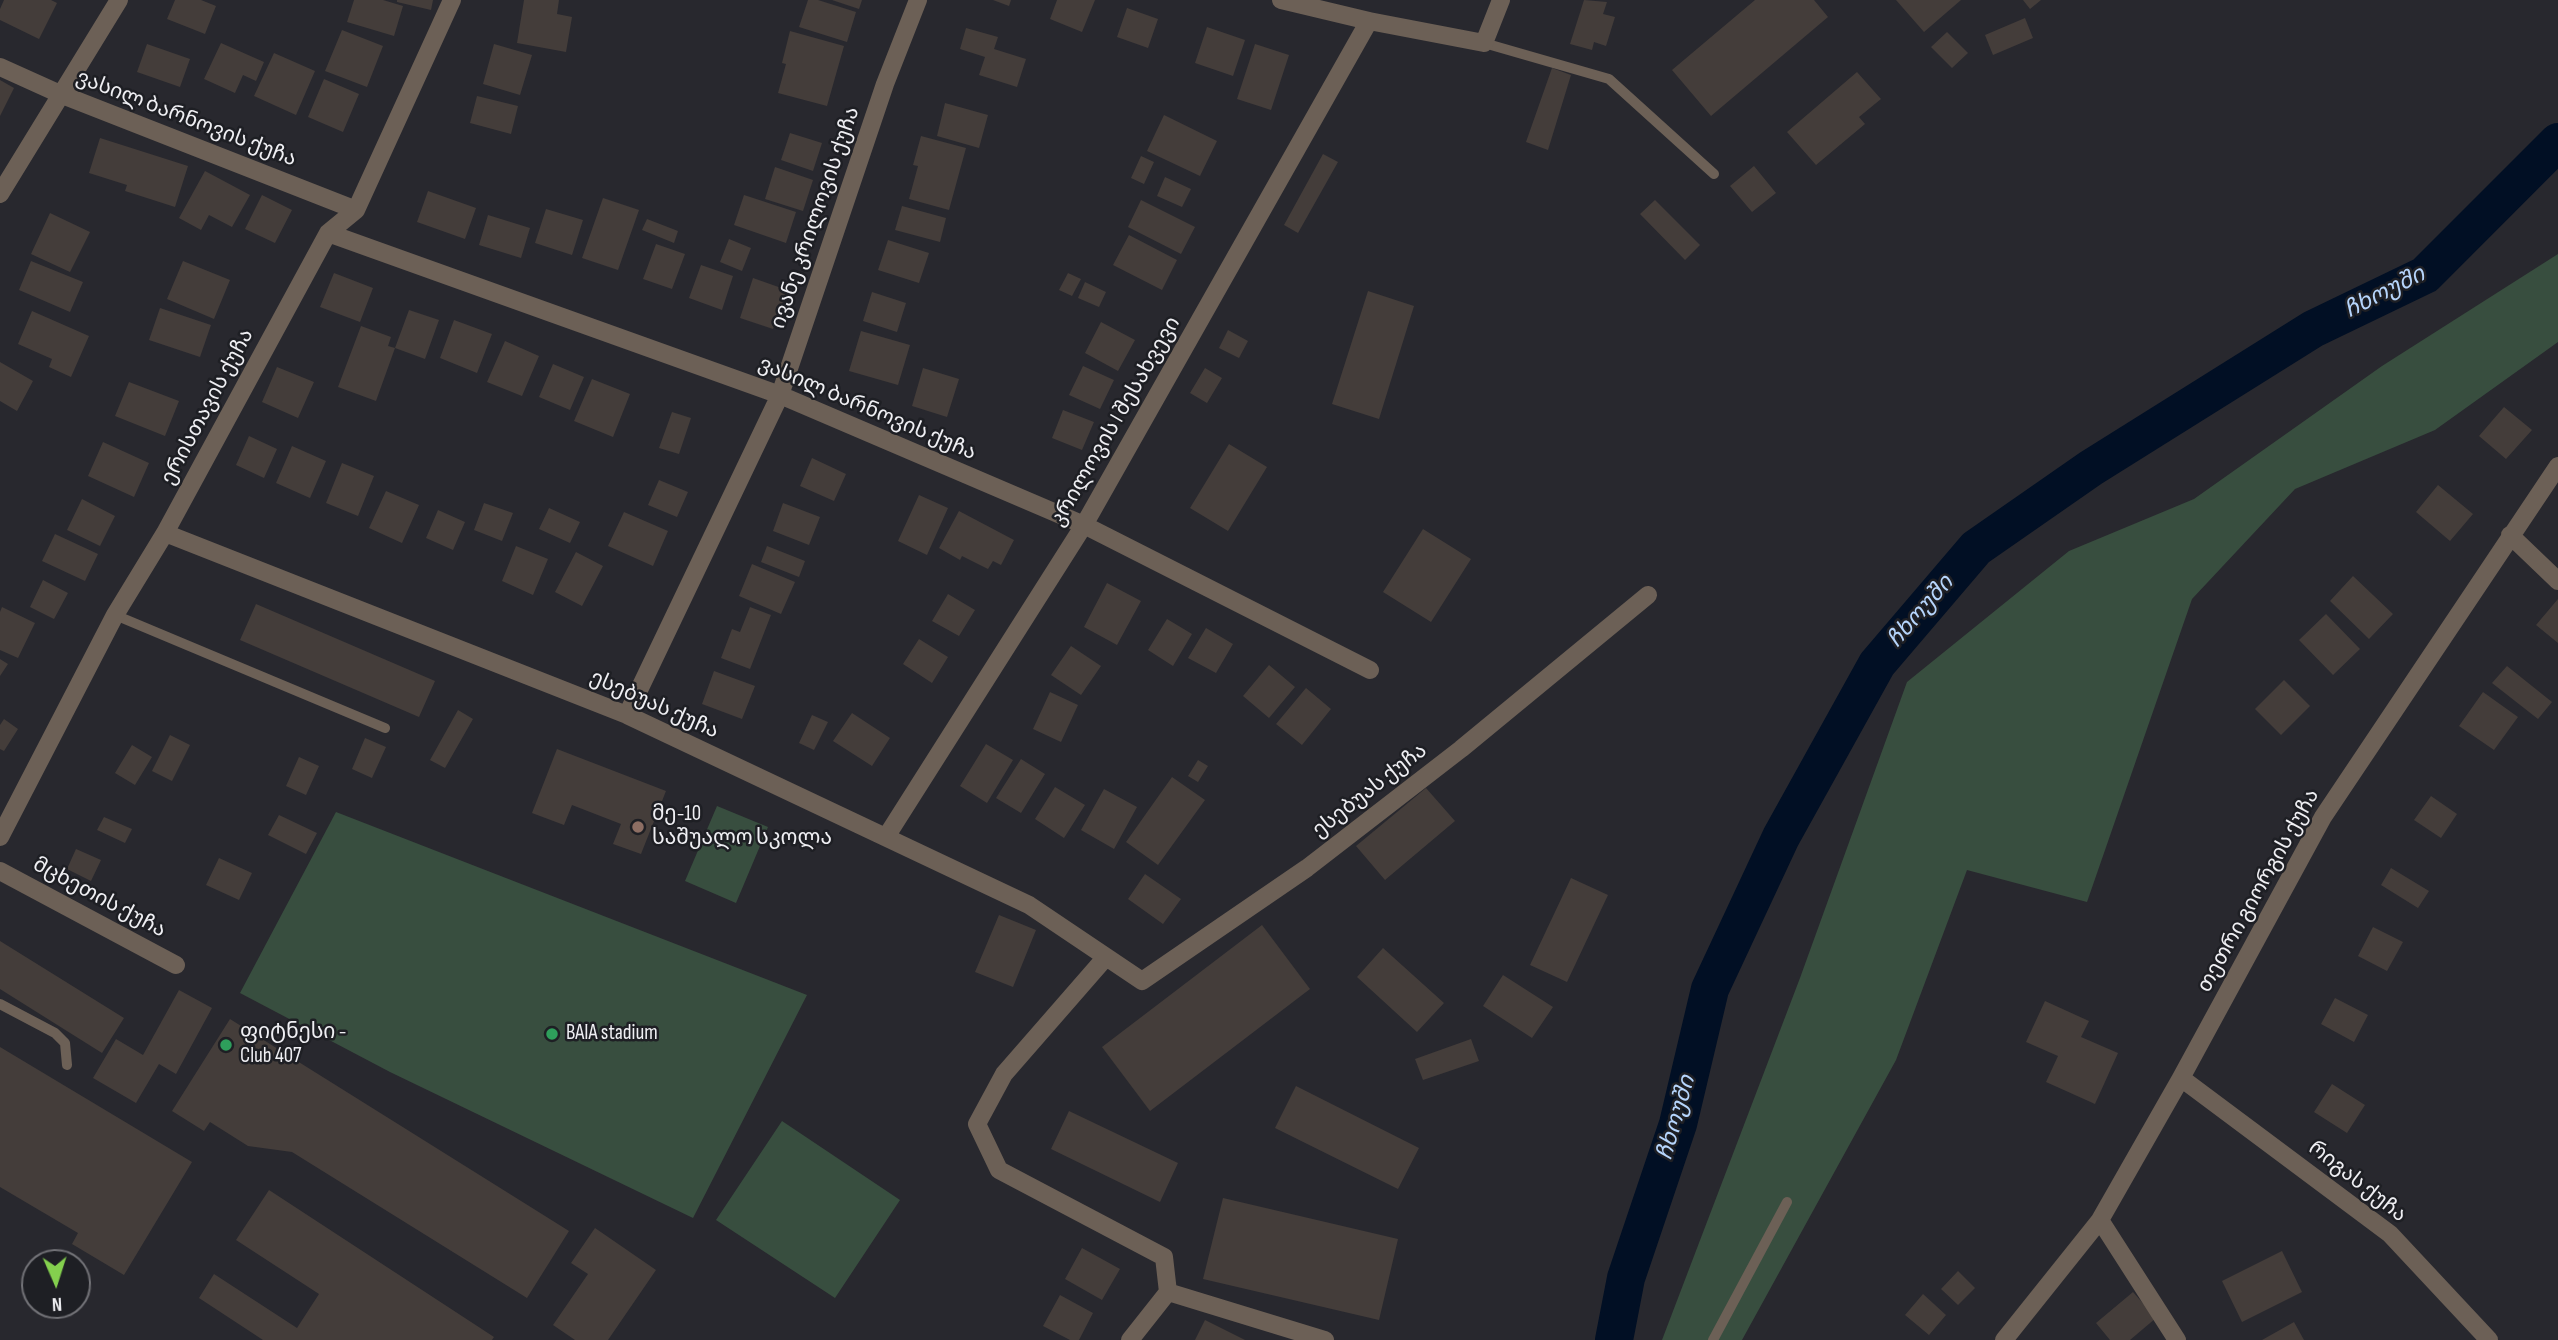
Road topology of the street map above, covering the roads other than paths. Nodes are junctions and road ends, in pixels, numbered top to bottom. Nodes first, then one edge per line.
1 (119, 0) edge
2 (452, 0) edge
3 (918, 0) edge
4 (1281, 0) edge
5 (1501, 0) edge
6 (1369, 21) junction
7 (1484, 43) junction
8 (0, 67) edge
9 (60, 94) junction
10 (1714, 174) dead end
11 (0, 194) edge
12 (356, 210) junction
13 (328, 233) junction
14 (780, 395) junction
15 (2558, 466) edge
16 (1084, 525) junction
17 (165, 533) junction
18 (2510, 536) junction
19 (2558, 581) edge
20 (1648, 595) dead end
21 (115, 615) junction
22 (1370, 670) dead end
23 (627, 715) junction
24 (385, 728) dead end
25 (0, 837) edge
26 (886, 837) junction
27 (2, 876) edge
28 (1107, 957) junction
29 (176, 965) dead end
30 (0, 1004) edge
31 (67, 1065) dead end
32 (2181, 1078) junction
33 (1787, 1202) dead end
34 (2100, 1220) junction
35 (1168, 1292) junction
36 (1130, 1340) edge
37 (1325, 1340) edge
38 (1713, 1340) edge
39 (2004, 1340) edge
40 (2177, 1340) edge
41 (2489, 1340) edge

1 - 9 street
2 - 12 street, ერისთავის ქუჩა
3 - 14 street, ივანე კრილოვის ქუჩა
4 - 6 street
5 - 7 street
6 - 7 street
6 - 16 street, კრილოვის I შესახვევი
7 - 10 lane
8 - 9 street, ვასილ ბარნოვის ქუჩა
9 - 11 street
9 - 12 street, ვასილ ბარნოვის ქუჩა
12 - 13 street, ერისთავის ქუჩა
13 - 14 street, ვასილ ბარნოვის ქუჩა
13 - 17 street, ერისთავის ქუჩა
14 - 16 street, ვასილ ბარნოვის ქუჩა
14 - 23 street, ივანე კრილოვის ქუჩა
15 - 18 street, თეთრი გიორგის ქუჩა
16 - 22 street, ვასილ ბარნოვის ქუჩა
16 - 26 street, კრილოვის I შესახვევი
17 - 21 street, ერისთავის ქუჩა
17 - 23 street, ესებუას ქუჩა
18 - 19 street
18 - 32 street, თეთრი გიორგის ქუჩა
20 - 28 street, ესებუას ქუჩა
21 - 24 lane
21 - 25 street, ერისთავის ქუჩა
23 - 26 street, ესებუას ქუჩა
26 - 28 street, ესებუას ქუჩა
27 - 29 street, მცხეთის ქუჩა
28 - 35 street
30 - 31 lane
32 - 34 street, თეთრი გიორგის ქუჩა
32 - 41 street, რიგას ქუჩა
33 - 38 lane
34 - 39 street, თეთრი გიორგის ქუჩა
34 - 40 street
35 - 36 street
35 - 37 street

